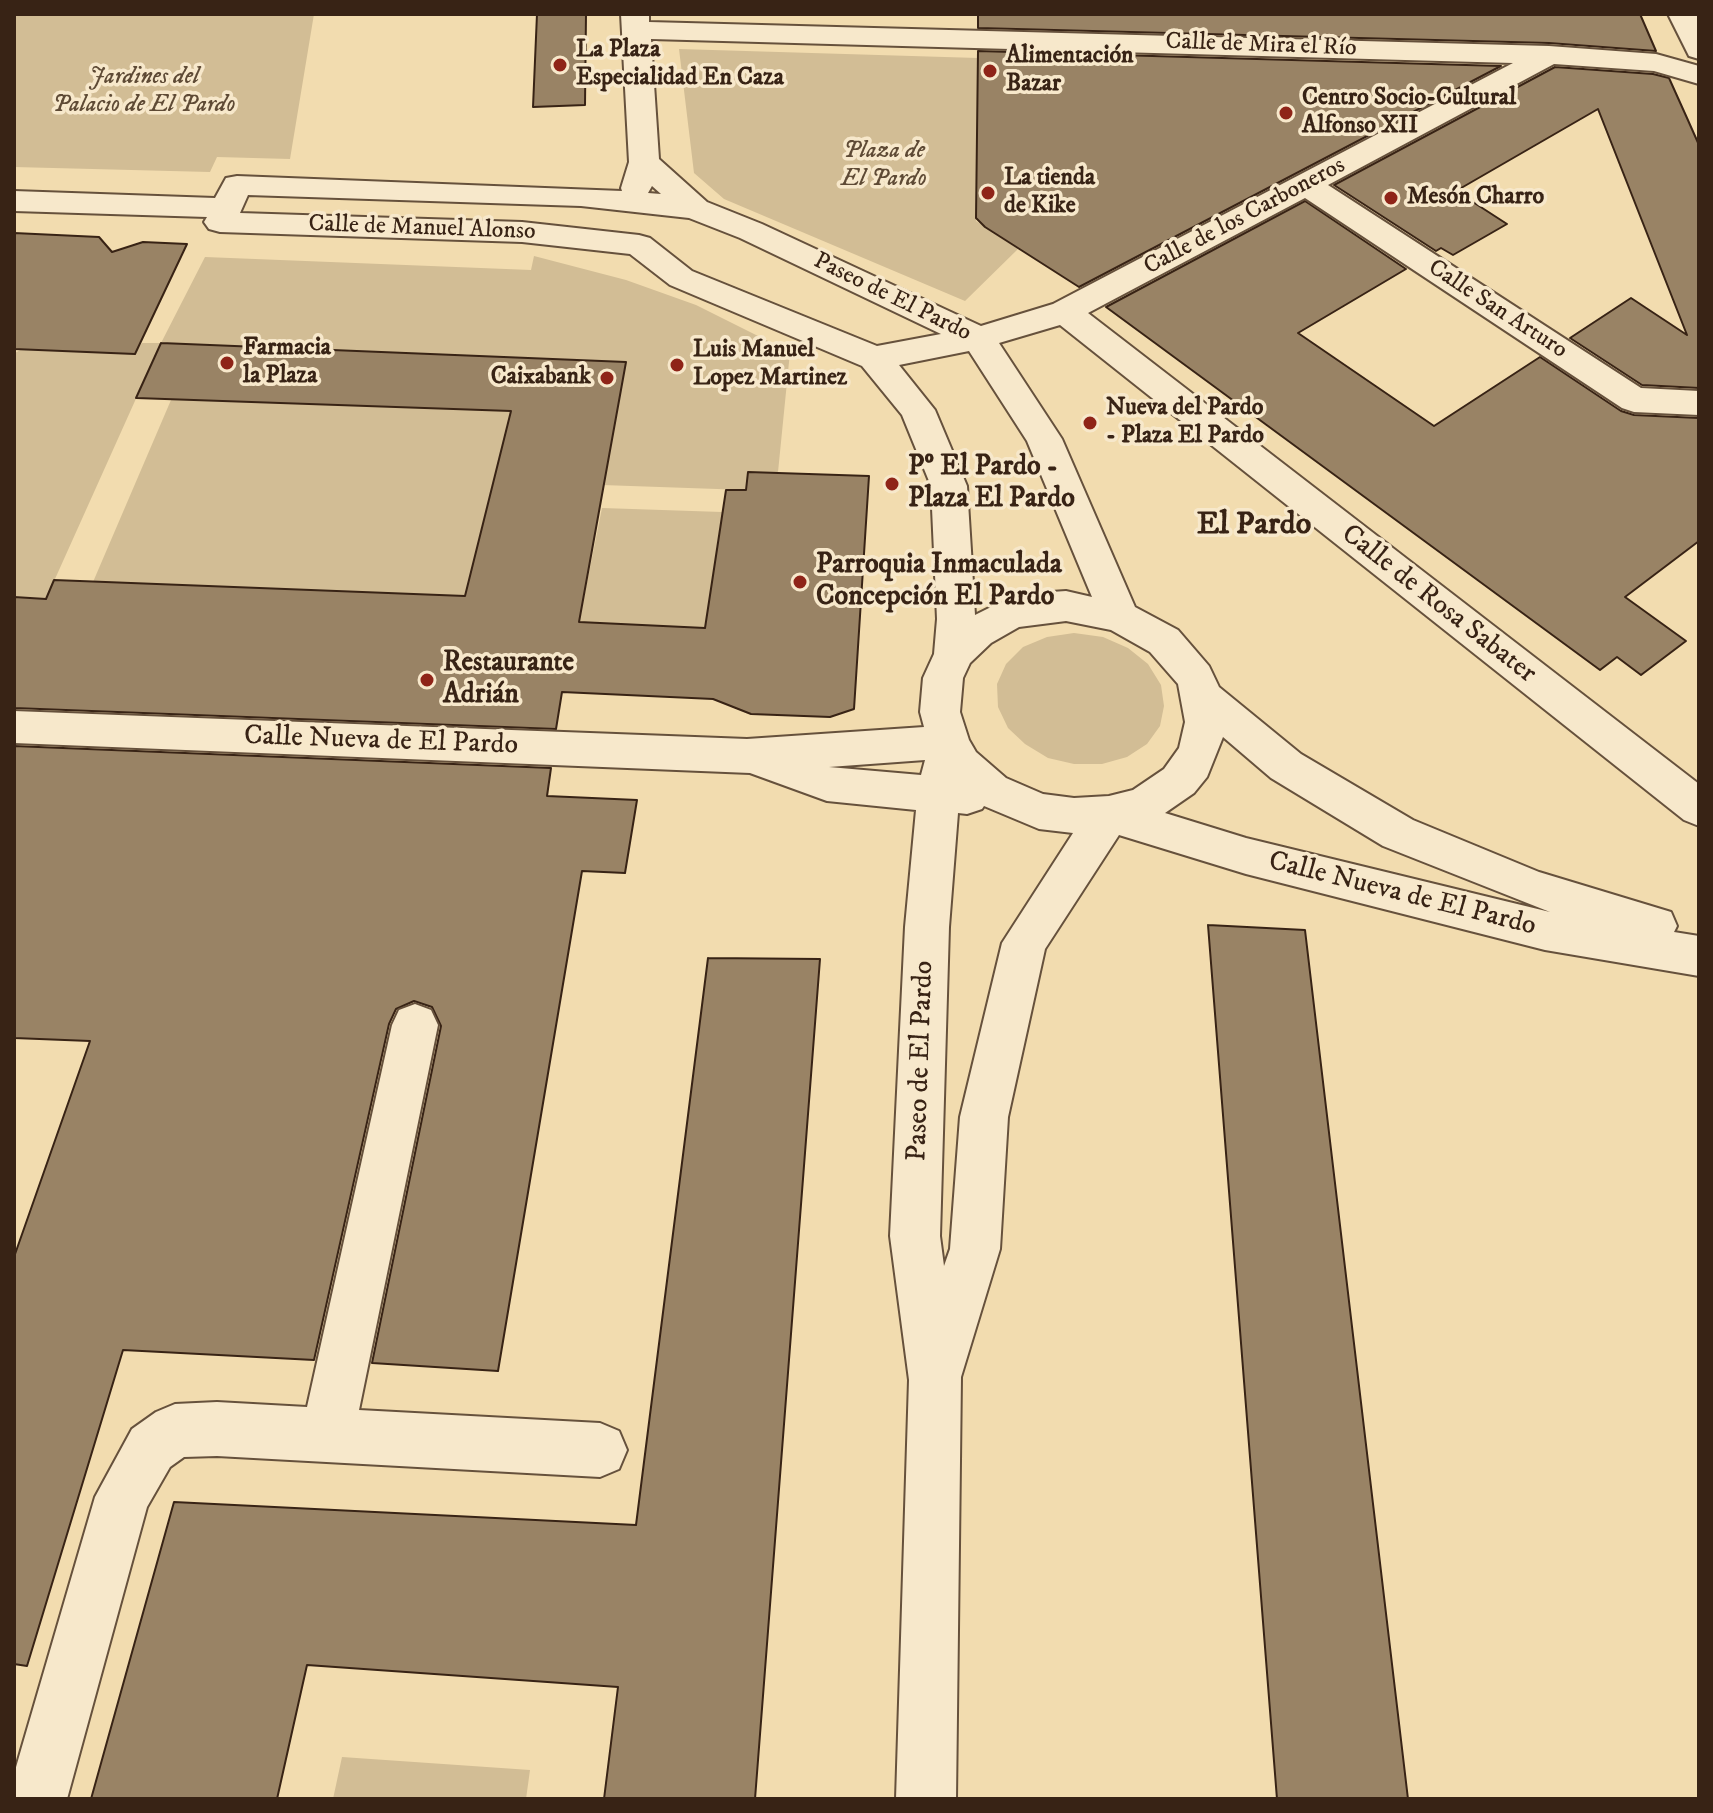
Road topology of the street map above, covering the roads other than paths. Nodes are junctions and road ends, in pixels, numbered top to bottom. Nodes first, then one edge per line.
1 (1682, 14) edge
2 (636, 22) edge
3 (934, 26) edge
4 (1699, 50) edge
5 (1549, 55) junction
6 (1699, 75) edge
7 (644, 162) junction
8 (1305, 184) junction
9 (14, 201) edge
10 (632, 201) junction
11 (227, 208) junction
12 (696, 209) junction
13 (639, 245) junction
14 (1065, 312) junction
15 (978, 338) junction
16 (874, 358) junction
17 (1699, 403) edge
18 (1120, 617) junction
19 (954, 654) junction
20 (1202, 696) junction
21 (14, 727) edge
22 (949, 742) junction
23 (747, 756) junction
24 (938, 795) junction
25 (1011, 800) junction
26 (1699, 808) edge
27 (1109, 814) junction
28 (1699, 940) edge
29 (1699, 956) edge
30 (415, 1025) dead end
31 (935, 1380) junction
32 (327, 1436) junction
33 (600, 1450) dead end
34 (37, 1799) edge
35 (926, 1799) edge

1 - 4 street
2 - 3 street, Calle de Mira el Río
2 - 7 street
3 - 5 street, Calle de Mira el Río
5 - 6 street
5 - 8 street, Calle de los Carboneros
7 - 10 street
7 - 12 street, Paseo de El Pardo
8 - 14 street, Calle de los Carboneros
8 - 17 street, Calle San Arturo
9 - 11 street
10 - 11 street, Calle de Manuel Alonso
10 - 12 street, Paseo de El Pardo
10 - 13 street
11 - 13 street, Calle de Manuel Alonso
12 - 15 street, Paseo de El Pardo
13 - 16 street
14 - 15 street, Calle de los Carboneros
14 - 26 street, Calle de Rosa Sabater
15 - 16 street, Calle de los Carboneros
15 - 18 street, Paseo de El Pardo
16 - 19 street
18 - 19 street
18 - 20 street
19 - 22 street
20 - 27 street
20 - 28 street, Calle Nueva de El Pardo
21 - 23 street, Calle Nueva de El Pardo
22 - 23 street, Calle Nueva de El Pardo
22 - 24 street, Paseo de El Pardo
22 - 25 street
23 - 24 street, Calle Nueva de El Pardo
24 - 25 street, Calle Nueva de El Pardo
24 - 31 street, Paseo de El Pardo
25 - 27 street
27 - 29 street, Calle Nueva de El Pardo
27 - 31 street, Paseo de El Pardo
30 - 32 street
31 - 35 street, Paseo de El Pardo
32 - 33 street
32 - 34 street

